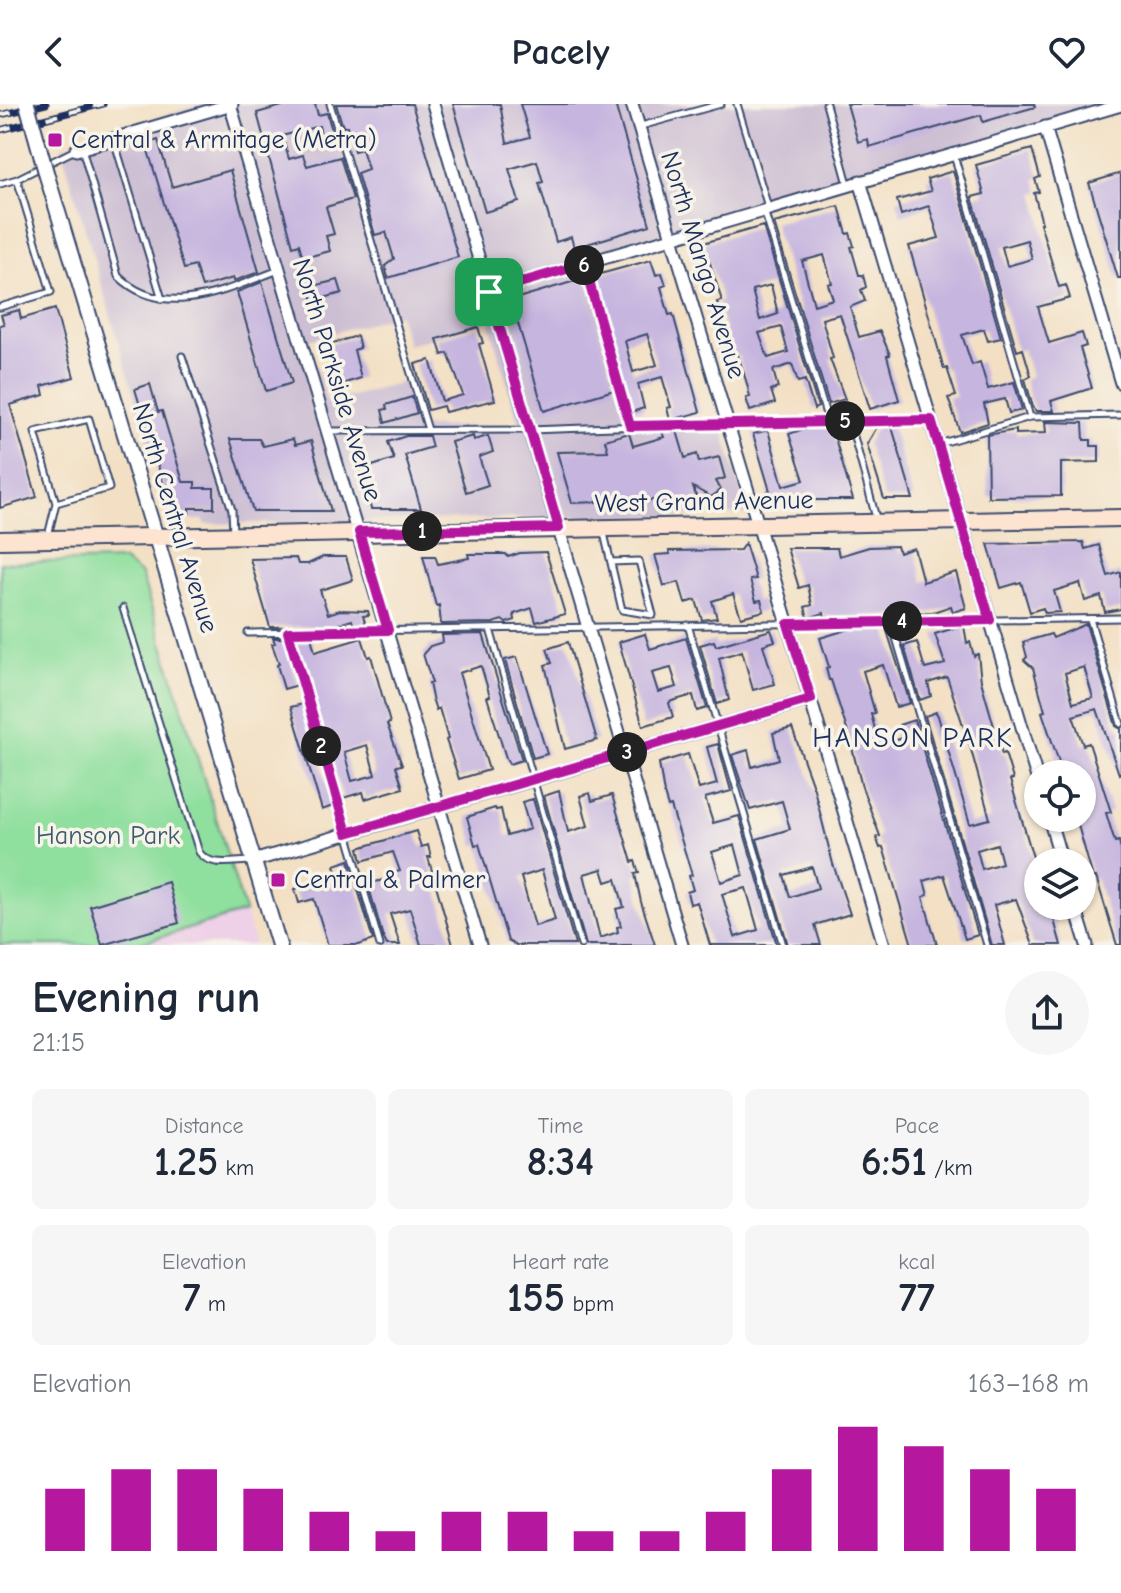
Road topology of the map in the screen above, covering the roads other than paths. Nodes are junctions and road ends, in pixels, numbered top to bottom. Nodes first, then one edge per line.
1 (27, 104) edge
2 (231, 104) edge
3 (330, 104) edge
4 (433, 104) edge
5 (632, 104) edge
6 (721, 104) edge
7 (737, 104) edge
8 (826, 104) edge
9 (1121, 105) edge
10 (638, 127) junction
11 (1045, 127) junction
12 (114, 139) junction
13 (79, 149) junction
14 (954, 154) junction
15 (17, 179) junction
16 (854, 183) junction
17 (0, 184) edge
18 (766, 209) junction
19 (672, 238) junction
20 (584, 264) junction
21 (280, 270) junction
22 (489, 292) junction
23 (162, 299) junction
24 (0, 307) edge
25 (182, 356) dead end
26 (1121, 383) edge
27 (1121, 415) edge
28 (1030, 417) junction
29 (931, 420) junction
30 (828, 421) junction
31 (728, 423) junction
32 (630, 426) junction
33 (428, 430) junction
34 (529, 430) junction
35 (329, 431) junction
36 (853, 433) dead end
37 (939, 444) junction
38 (56, 503) junction
39 (1121, 518) edge
40 (962, 521) junction
41 (877, 523) junction
42 (759, 525) junction
43 (559, 528) junction
44 (603, 528) junction
45 (359, 532) junction
46 (234, 534) junction
47 (156, 536) junction
48 (0, 540) edge
49 (47, 540) junction
50 (611, 562) junction
51 (123, 608) dead end
52 (1121, 618) edge
53 (1090, 619) junction
54 (990, 620) junction
55 (891, 621) junction
56 (788, 624) junction
57 (688, 625) junction
58 (588, 627) junction
59 (490, 629) junction
60 (388, 630) junction
61 (288, 632) junction
62 (248, 633) dead end
63 (811, 699) junction
64 (1121, 724) edge
65 (718, 725) junction
66 (625, 752) junction
67 (1032, 760) edge
68 (532, 779) junction
69 (439, 807) junction
70 (347, 833) junction
71 (253, 861) junction
72 (1079, 920) edge
73 (279, 945) edge
74 (380, 945) edge
75 (480, 945) edge
76 (581, 945) edge
77 (682, 945) edge
78 (783, 945) edge
79 (884, 945) edge
80 (987, 945) edge
81 (1087, 945) edge

1 - 47 street, North Central Avenue, bridge
2 - 12 street
2 - 21 street, North Parkside Avenue
3 - 33 lane
4 - 22 street
5 - 10 street, North Mango Avenue
6 - 10 lane
7 - 18 lane
8 - 16 lane
9 - 11 street
10 - 19 street, North Mango Avenue
11 - 14 street
11 - 26 street
12 - 13 street
12 - 23 lane
13 - 15 lane
13 - 23 lane
14 - 16 street
14 - 28 lane
15 - 17 lane
15 - 24 lane
16 - 18 street
16 - 29 street
18 - 19 street
18 - 30 lane
19 - 20 street
19 - 31 street, North Mango Avenue
20 - 22 street
20 - 32 lane
21 - 23 lane
21 - 35 street, North Parkside Avenue
22 - 34 street
25 - 46 lane
27 - 28 lane
28 - 37 lane
29 - 30 lane
29 - 37 street
30 - 31 lane
31 - 32 lane
31 - 42 street, North Mango Avenue
32 - 34 lane
33 - 34 lane
33 - 35 lane
34 - 43 street
35 - 45 street, North Parkside Avenue
36 - 41 lane
37 - 40 street
38 - 38 lane
38 - 49 lane
39 - 40 main road, West Grand Avenue
40 - 41 main road, West Grand Avenue
40 - 54 street
41 - 42 main road, West Grand Avenue
42 - 44 main road, West Grand Avenue
42 - 56 street, North Mango Avenue
43 - 44 main road, West Grand Avenue
43 - 45 main road, West Grand Avenue
43 - 58 street
44 - 50 lane
45 - 46 main road, West Grand Avenue
45 - 60 street, North Parkside Avenue
46 - 47 main road, West Grand Avenue
47 - 49 main road, West Grand Avenue
47 - 71 street, North Central Avenue
48 - 49 main road, West Grand Avenue
50 - 50 lane
51 - 71 lane
52 - 53 lane
53 - 54 lane
53 - 64 lane
54 - 55 lane
54 - 67 street
55 - 56 lane
55 - 80 lane
56 - 57 lane
56 - 63 street, North Mango Avenue
57 - 58 lane
57 - 65 lane
58 - 59 lane
58 - 66 street
59 - 60 lane
59 - 68 lane
60 - 61 lane
60 - 69 street, North Parkside Avenue
61 - 62 lane
61 - 70 lane
63 - 65 street
63 - 79 street, North Mango Avenue
65 - 66 street
65 - 78 lane
66 - 68 street
66 - 77 street
68 - 69 street
68 - 76 lane
69 - 70 street
69 - 75 street, North Parkside Avenue
70 - 71 street
70 - 74 lane
71 - 73 street, North Central Avenue
72 - 81 street

